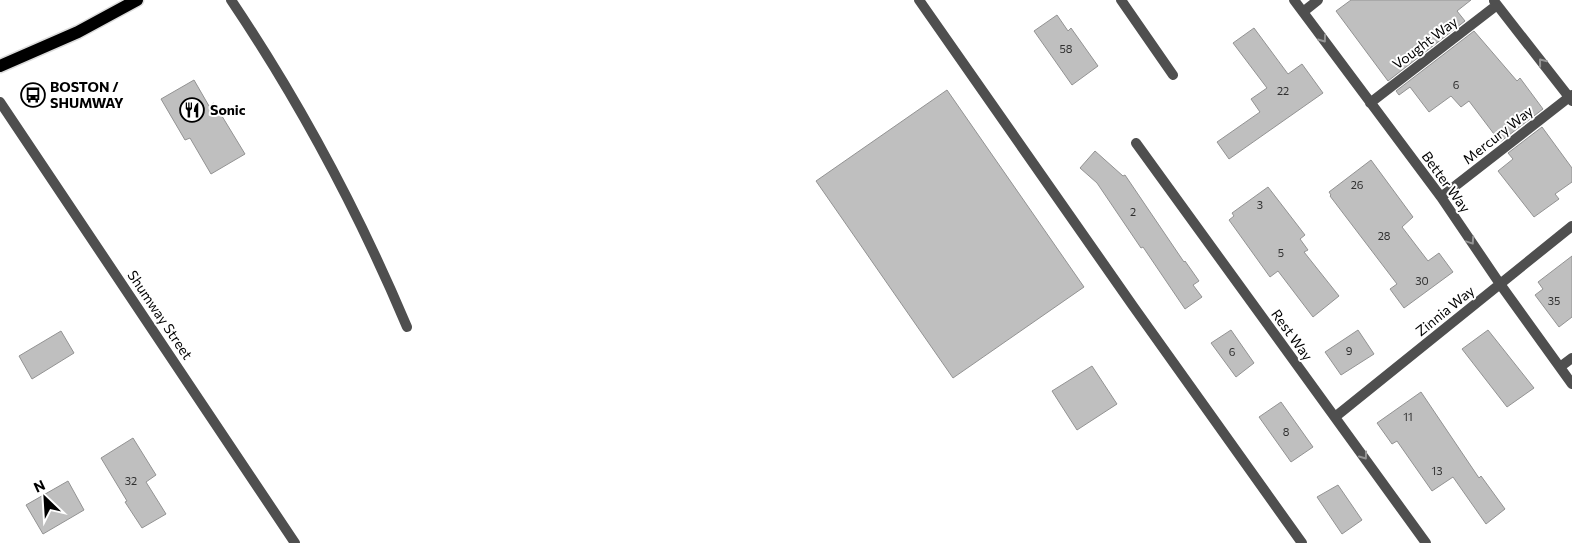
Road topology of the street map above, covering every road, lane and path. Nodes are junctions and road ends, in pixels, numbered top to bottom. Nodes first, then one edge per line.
1 (137, 0) edge
2 (230, 0) edge
3 (919, 0) edge
4 (1121, 0) edge
5 (1294, 0) edge
6 (1318, 0) edge
7 (1495, 3) edge
8 (1303, 12) junction
9 (0, 66) edge
10 (1173, 75) dead end
11 (1571, 98) edge
12 (0, 102) edge
13 (1370, 103) junction
14 (1136, 143) dead end
15 (1441, 197) junction
16 (1572, 226) edge
17 (1500, 284) junction
18 (407, 327) dead end
19 (1572, 358) edge
20 (1560, 367) junction
21 (1572, 384) edge
22 (1335, 416) junction
23 (295, 543) edge
24 (1302, 543) edge
25 (1426, 543) edge

1 - 9 main road
2 - 18 street
3 - 24 street
4 - 10 street
5 - 8 street, Better Way
6 - 8 street
11 -> 7 street
7 - 13 street, Vought Way
8 -> 13 street, Better Way
11 - 15 street, Mercury Way
12 - 23 street, Shumway Street
13 - 15 street, Better Way
14 - 22 street, Rest Way
15 -> 17 street, Better Way
16 - 17 street, Zinnia Way
17 - 20 street, Better Way
17 - 22 street, Zinnia Way
19 - 20 street
20 - 21 street, Better Way
22 -> 25 street, Rest Way

